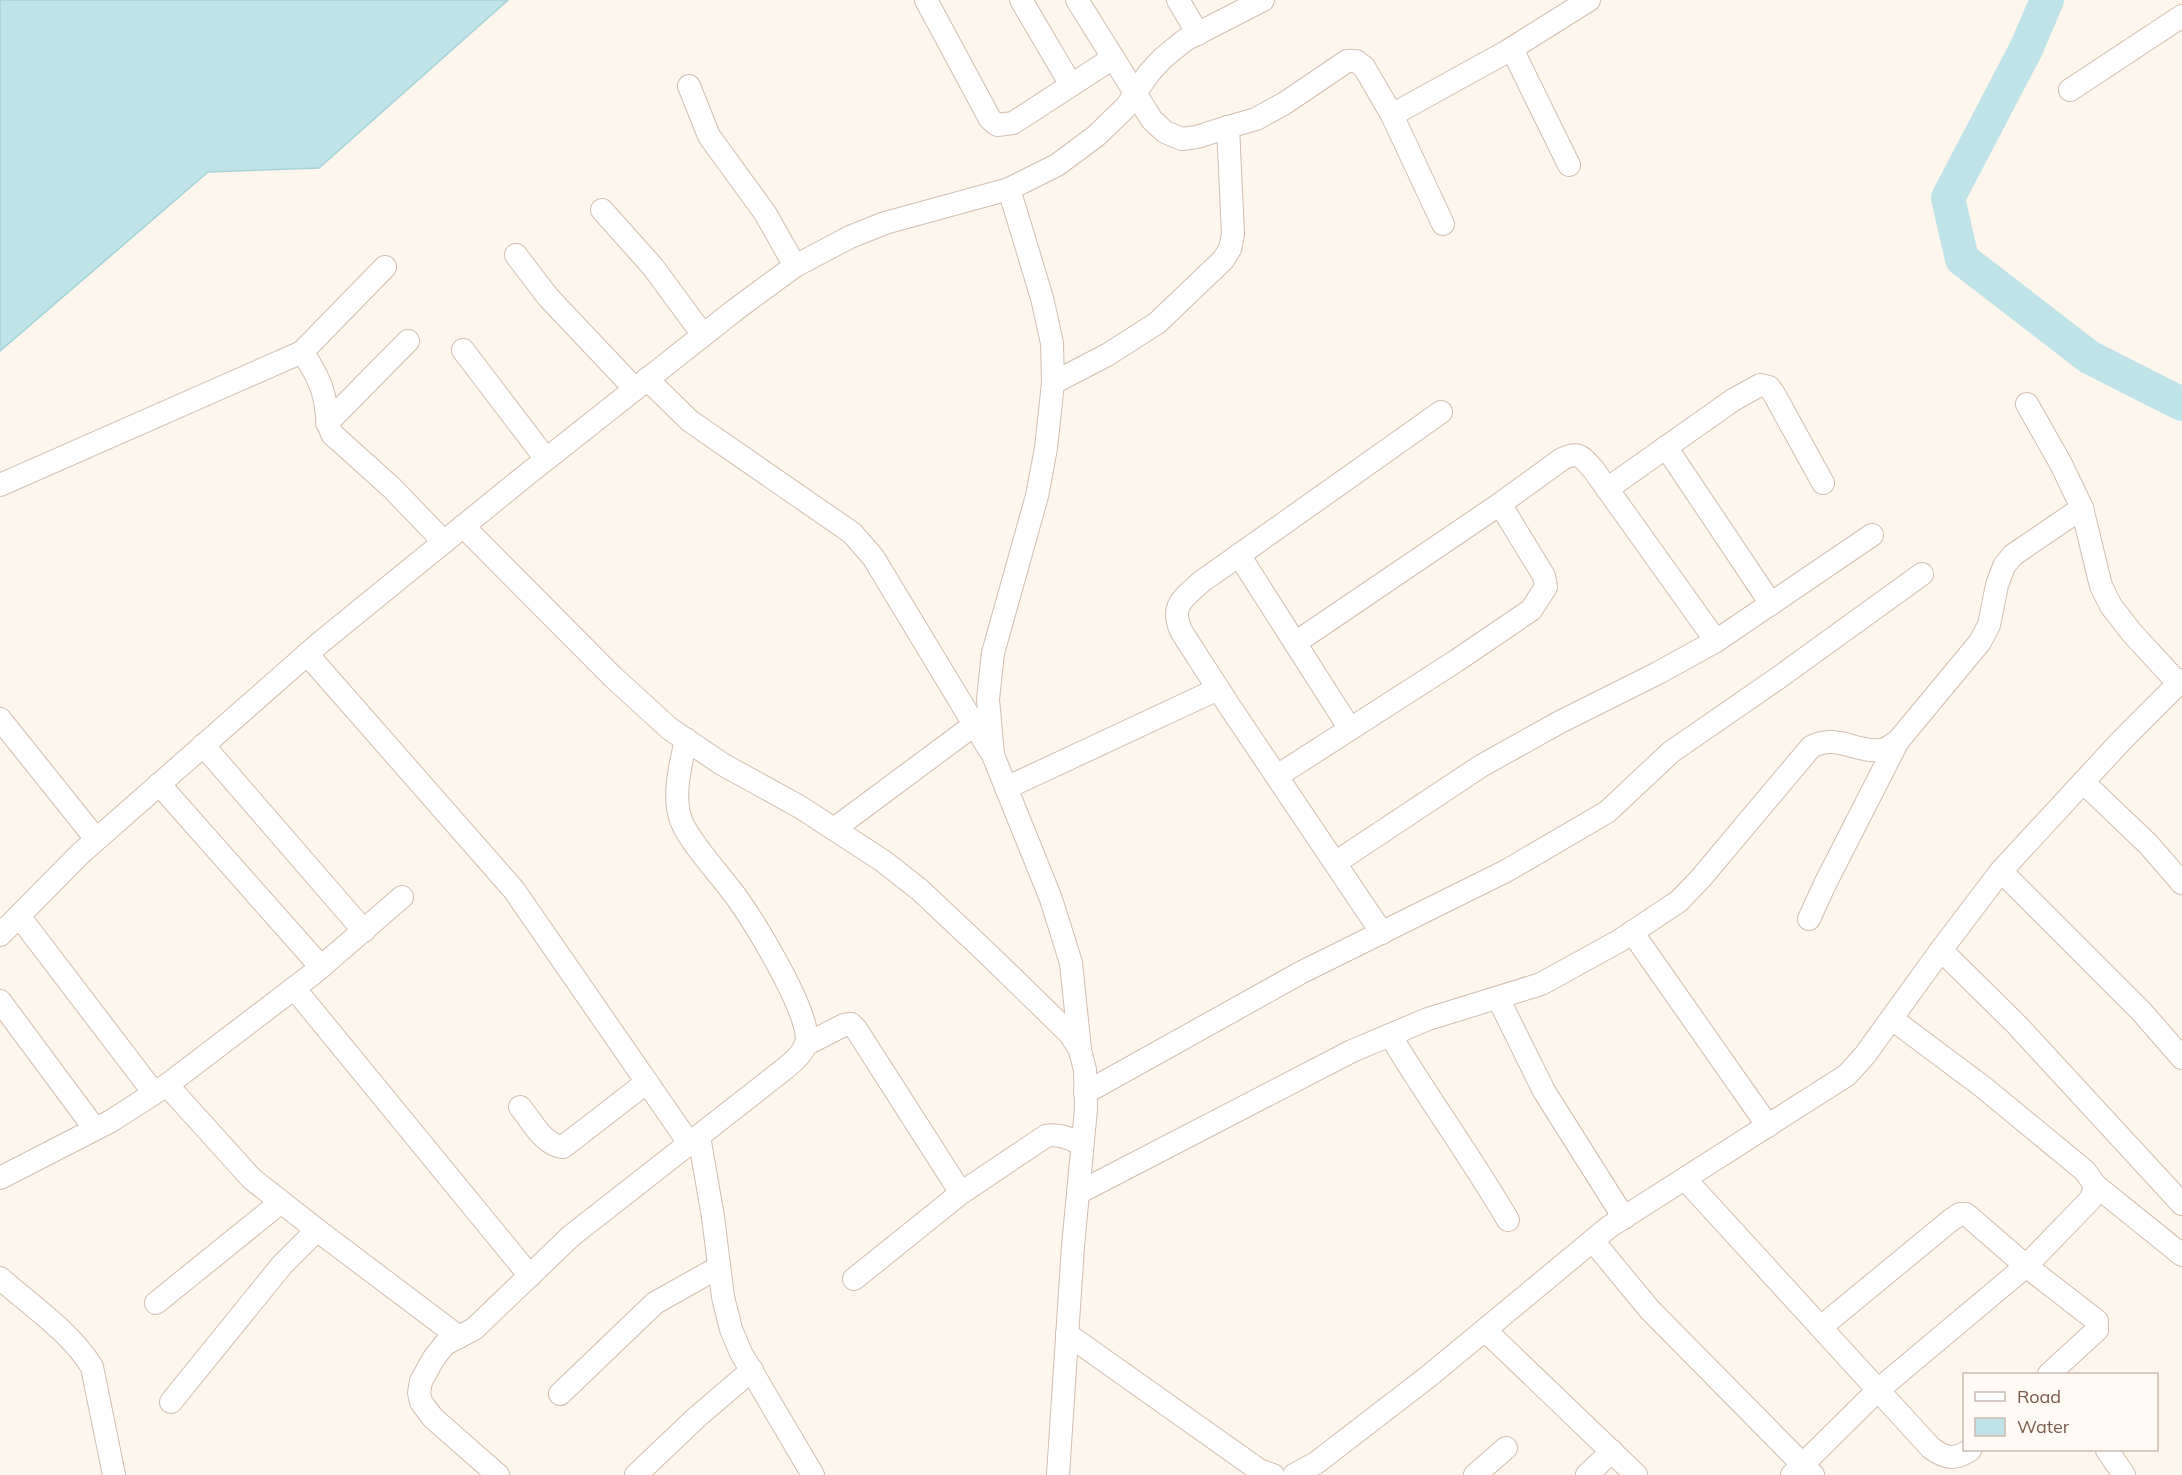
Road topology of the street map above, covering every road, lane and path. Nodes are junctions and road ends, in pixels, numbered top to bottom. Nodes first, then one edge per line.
1 (926, 0) edge
2 (1021, 0) edge
3 (1077, 0) edge
4 (1178, 0) edge
5 (1263, 0) edge
6 (1589, 0) edge
7 (2182, 16) edge
8 (1198, 34) junction
9 (1512, 49) junction
10 (1113, 58) junction
11 (688, 86) dead end
12 (1071, 86) junction
13 (2070, 90) dead end
14 (1135, 93) junction
15 (1392, 115) junction
16 (1228, 127) junction
17 (1569, 165) dead end
18 (1009, 189) junction
19 (602, 210) dead end
20 (1443, 224) dead end
21 (516, 255) dead end
22 (795, 266) junction
23 (385, 267) dead end
24 (703, 335) junction
25 (408, 341) dead end
26 (463, 350) dead end
27 (302, 352) junction
28 (1053, 383) junction
29 (641, 384) junction
30 (2027, 404) dead end
31 (1441, 412) dead end
32 (327, 423) junction
33 (1666, 447) junction
34 (546, 459) junction
35 (1823, 483) dead end
36 (0, 485) edge
37 (1607, 489) junction
38 (1500, 504) junction
39 (2082, 508) junction
40 (463, 526) junction
41 (1872, 535) dead end
42 (444, 542) junction
43 (1239, 555) junction
44 (1922, 574) dead end
45 (1771, 604) junction
46 (1716, 641) junction
47 (1295, 643) junction
48 (307, 654) junction
49 (2180, 681) edge
50 (1218, 689) junction
51 (0, 719) edge
52 (975, 725) junction
53 (1350, 729) junction
54 (686, 739) junction
55 (1898, 741) junction
56 (203, 745) junction
57 (993, 755) junction
58 (1276, 776) junction
59 (2084, 782) junction
60 (159, 784) junction
61 (1006, 788) junction
62 (834, 829) junction
63 (96, 839) junction
64 (1335, 863) junction
65 (2001, 872) junction
66 (2182, 883) edge
67 (402, 897) dead end
68 (19, 916) junction
69 (1809, 919) dead end
70 (364, 931) junction
71 (1632, 932) junction
72 (1382, 933) junction
73 (0, 935) edge
74 (1941, 950) junction
75 (321, 967) junction
76 (294, 988) junction
77 (1498, 998) junction
78 (0, 1001) edge
79 (1892, 1019) junction
80 (1390, 1035) junction
81 (805, 1045) junction
82 (1080, 1050) junction
83 (2182, 1058) edge
84 (646, 1082) junction
85 (161, 1089) junction
86 (1085, 1094) junction
87 (520, 1107) dead end
88 (1768, 1125) junction
89 (95, 1129) junction
90 (694, 1139) junction
91 (1082, 1144) junction
92 (0, 1178) edge
93 (1685, 1179) junction
94 (2095, 1185) junction
95 (962, 1193) junction
96 (1078, 1193) junction
97 (281, 1202) junction
98 (2182, 1204) edge
99 (1624, 1218) junction
100 (1508, 1220) dead end
101 (317, 1230) junction
102 (1593, 1240) junction
103 (2182, 1255) edge
104 (2026, 1266) junction
105 (719, 1267) junction
106 (530, 1276) junction
107 (854, 1279) dead end
108 (3, 1287) edge
109 (156, 1303) dead end
110 (1821, 1327) junction
111 (1485, 1330) junction
112 (1067, 1334) junction
113 (459, 1337) junction
114 (752, 1370) junction
115 (2050, 1373) edge
116 (1878, 1390) junction
117 (560, 1394) dead end
118 (171, 1402) dead end
119 (1506, 1448) dead end
120 (1967, 1451) edge
121 (2108, 1451) edge
122 (1612, 1452) junction
123 (1803, 1471) edge
124 (1264, 1473) edge
125 (114, 1475) edge
126 (498, 1475) edge
127 (636, 1475) edge
128 (813, 1475) edge
129 (1058, 1475) edge
130 (1294, 1475) edge
131 (1475, 1475) edge
132 (1587, 1475) edge
133 (1636, 1475) edge
134 (2124, 1475) edge

1 - 12 street
2 - 12 street
3 - 10 street
4 - 8 street
5 - 8 street
6 - 9 street
7 - 13 street
8 - 14 street
9 - 15 street
9 - 17 street
10 - 12 street
10 - 14 street
11 - 22 street
14 - 16 street
14 - 18 street
15 - 16 street
15 - 20 street
16 - 28 street
18 - 22 street
18 - 28 street
19 - 24 street
21 - 29 street
22 - 24 street
23 - 27 street
24 - 29 street
25 - 32 street
26 - 34 street
27 - 32 street
27 - 36 street
28 - 57 street
29 - 34 street
29 - 52 street
30 - 39 street
31 - 43 street
32 - 42 street
33 - 35 street
33 - 37 street
33 - 45 street
34 - 40 street
37 - 38 street
37 - 46 street
38 - 47 street
38 - 53 street
39 - 49 street
39 - 55 street
40 - 42 street
40 - 54 street
41 - 45 street
42 - 48 street
43 - 47 street
43 - 50 street
44 - 72 street
45 - 46 street
46 - 64 street
47 - 53 street
48 - 56 street
48 - 84 street
49 - 59 street
50 - 58 street
50 - 61 street
51 - 63 street
52 - 57 street
52 - 62 street
53 - 58 street
54 - 62 street
54 - 81 street
55 - 69 street
55 - 71 street
56 - 60 street
56 - 70 street
57 - 61 street
58 - 64 street
59 - 65 street
59 - 66 street
60 - 63 street
60 - 75 street
61 - 82 street
62 - 82 street
63 - 68 street
64 - 72 street
65 - 74 street
65 - 83 street
67 - 70 street
68 - 73 street
68 - 85 street
70 - 75 street
71 - 77 street
71 - 88 street
72 - 86 street
74 - 79 street
74 - 98 street
75 - 76 street
76 - 85 street
76 - 106 street
77 - 80 street
77 - 99 street
78 - 89 street
79 - 88 street
79 - 94 street
80 - 96 street
80 - 100 street
81 - 90 street
81 - 95 street
82 - 86 street
84 - 87 street
84 - 90 street
85 - 89 street
85 - 97 street
86 - 91 street
88 - 93 street
89 - 92 street
90 - 105 street
90 - 106 street
91 - 95 street
91 - 96 street
93 - 99 street
93 - 110 street
94 - 103 street
94 - 104 street
95 - 107 street
96 - 112 street
97 - 101 street
97 - 109 street
99 - 102 street
101 - 113 street
101 - 118 street
102 - 111 street
102 - 123 street
104 - 110 street
104 - 115 street
104 - 116 street
105 - 114 street
105 - 117 street
106 - 113 street
108 - 125 street
110 - 116 street
111 - 122 street
111 - 130 street
112 - 124 street
112 - 129 street
113 - 126 street
114 - 127 street
114 - 128 street
116 - 120 street
116 - 123 street
119 - 131 street
121 - 134 street
122 - 132 street
122 - 133 street

